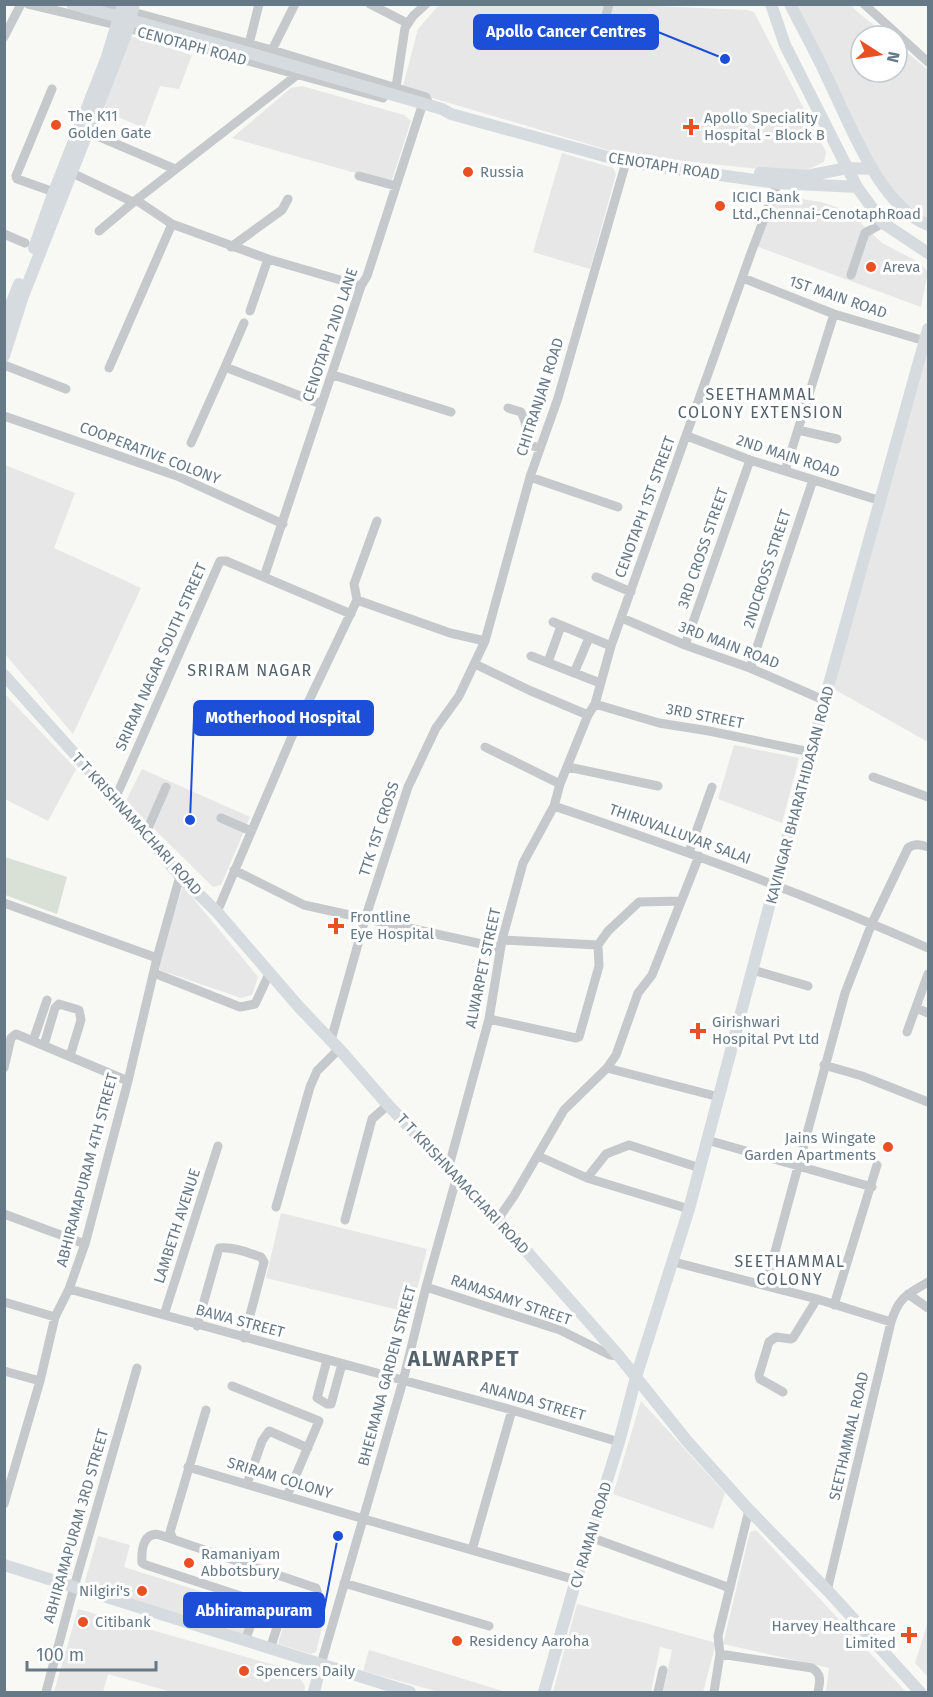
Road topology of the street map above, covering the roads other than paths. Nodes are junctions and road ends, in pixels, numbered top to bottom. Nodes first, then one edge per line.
1 (21, 4) edge
2 (28, 4) edge
3 (72, 4) edge
4 (103, 4) edge
5 (259, 4) edge
6 (295, 4) edge
7 (370, 4) edge
8 (426, 4) edge
9 (609, 4) edge
10 (771, 4) edge
11 (790, 4) edge
12 (864, 4) edge
13 (128, 9) edge
14 (407, 22) junction
15 (123, 27) junction
16 (4, 37) edge
17 (599, 41) dead end
18 (249, 44) junction
19 (272, 50) junction
20 (928, 62) edge
21 (297, 75) junction
22 (396, 87) junction
23 (52, 89) dead end
24 (405, 98) junction
25 (432, 106) junction
26 (88, 132) junction
27 (626, 162) junction
28 (847, 168) junction
29 (175, 169) junction
30 (873, 169) junction
31 (70, 172) junction
32 (359, 176) dead end
33 (779, 179) junction
34 (396, 186) junction
35 (857, 187) junction
36 (54, 192) junction
37 (288, 199) dead end
38 (135, 201) junction
39 (883, 223) junction
40 (172, 224) junction
41 (928, 225) edge
42 (99, 231) dead end
43 (4, 234) edge
44 (25, 243) dead end
45 (231, 247) junction
46 (928, 254) edge
47 (268, 259) junction
48 (851, 275) dead end
49 (743, 278) junction
50 (361, 286) junction
51 (23, 296) junction
52 (12, 303) junction
53 (250, 310) dead end
54 (834, 314) junction
55 (4, 323) edge
56 (244, 323) dead end
57 (927, 335) edge
58 (4, 356) edge
59 (4, 365) edge
60 (225, 367) junction
61 (109, 368) dead end
62 (333, 375) junction
63 (66, 389) dead end
64 (321, 404) junction
65 (508, 408) dead end
66 (451, 412) dead end
67 (4, 416) edge
68 (798, 430) junction
69 (687, 436) junction
70 (837, 439) dead end
71 (191, 443) dead end
72 (540, 448) junction
73 (750, 460) junction
74 (784, 471) junction
75 (530, 477) junction
76 (813, 480) junction
77 (881, 501) junction
78 (618, 507) dead end
79 (377, 521) dead end
80 (283, 524) junction
81 (264, 577) junction
82 (596, 577) dead end
83 (631, 592) junction
84 (357, 600) junction
85 (351, 614) junction
86 (622, 618) junction
87 (590, 638) junction
88 (485, 641) junction
89 (685, 645) junction
90 (611, 646) junction
91 (531, 656) dead end
92 (548, 662) junction
93 (475, 664) junction
94 (750, 668) junction
95 (574, 673) junction
96 (4, 675) edge
97 (600, 683) junction
98 (826, 701) junction
99 (595, 704) junction
100 (588, 715) junction
101 (485, 747) dead end
102 (810, 752) junction
103 (568, 767) junction
104 (873, 777) dead end
105 (560, 784) junction
106 (658, 786) dead end
107 (166, 787) dead end
108 (712, 787) dead end
109 (928, 797) edge
110 (115, 799) junction
111 (554, 806) junction
112 (220, 818) dead end
113 (251, 831) junction
114 (145, 835) junction
115 (928, 847) edge
116 (689, 852) junction
117 (699, 856) junction
118 (234, 870) junction
119 (180, 876) junction
120 (776, 885) junction
121 (681, 901) junction
122 (4, 903) edge
123 (217, 912) junction
124 (365, 919) junction
125 (872, 923) junction
126 (501, 944) junction
127 (598, 945) junction
128 (928, 948) edge
129 (157, 958) junction
130 (753, 970) junction
131 (154, 972) junction
132 (269, 974) junction
133 (928, 974) edge
134 (808, 986) dead end
135 (50, 1000) dead end
136 (916, 1008) junction
137 (928, 1013) edge
138 (489, 1019) junction
139 (907, 1032) dead end
140 (39, 1043) junction
141 (335, 1044) junction
142 (70, 1056) junction
143 (825, 1065) junction
144 (4, 1068) edge
145 (607, 1068) junction
146 (128, 1082) junction
147 (719, 1097) junction
148 (928, 1102) edge
149 (388, 1105) junction
150 (707, 1140) junction
151 (218, 1146) dead end
152 (538, 1156) junction
153 (799, 1165) junction
154 (878, 1165) dead end
155 (700, 1168) junction
156 (453, 1171) junction
157 (587, 1178) junction
158 (872, 1187) junction
159 (276, 1207) dead end
160 (689, 1209) junction
161 (4, 1214) edge
162 (498, 1219) junction
163 (345, 1220) dead end
164 (85, 1244) junction
165 (674, 1262) junction
166 (928, 1282) edge
167 (766, 1285) junction
168 (426, 1287) junction
169 (69, 1289) junction
170 (908, 1294) junction
171 (817, 1299) junction
172 (4, 1302) edge
173 (834, 1305) junction
174 (928, 1308) edge
175 (164, 1316) junction
176 (55, 1317) junction
177 (891, 1322) junction
178 (197, 1326) junction
179 (244, 1338) junction
180 (619, 1356) junction
181 (327, 1360) junction
182 (342, 1364) junction
183 (136, 1368) dead end
184 (4, 1371) edge
185 (636, 1377) junction
186 (40, 1381) junction
187 (403, 1381) junction
188 (232, 1386) dead end
189 (783, 1392) dead end
190 (206, 1410) dead end
191 (512, 1410) junction
192 (619, 1442) junction
193 (308, 1448) junction
194 (188, 1467) junction
195 (247, 1484) junction
196 (287, 1496) junction
197 (4, 1504) edge
198 (749, 1510) junction
199 (364, 1519) junction
200 (590, 1538) junction
201 (173, 1539) junction
202 (472, 1550) junction
203 (4, 1565) edge
204 (576, 1580) junction
205 (344, 1583) junction
206 (74, 1587) junction
207 (730, 1588) junction
208 (827, 1591) junction
209 (489, 1626) dead end
210 (245, 1641) junction
211 (270, 1649) junction
212 (720, 1654) junction
213 (321, 1664) junction
214 (663, 1670) dead end
215 (46, 1692) edge
216 (314, 1692) edge
217 (410, 1692) edge
218 (544, 1692) edge
219 (658, 1692) edge
220 (714, 1692) edge
221 (818, 1692) edge
222 (920, 1692) edge

1 - 16 street
2 - 15 street, CENOTAPH ROAD
3 - 24 main road
4 - 13 street, CENOTAPH ROAD
5 - 18 street
6 - 19 street
7 - 14 street
8 - 14 street
9 - 17 street
10 - 28 main road
11 - 30 main road
12 - 20 street
13 - 15 main road
13 - 18 street, CENOTAPH ROAD
14 - 22 street
15 - 21 street, CENOTAPH ROAD
15 - 26 main road
15 - 36 main road
18 - 19 street, CENOTAPH ROAD
19 - 22 street, CENOTAPH ROAD
21 - 24 street, CENOTAPH ROAD
21 - 29 street
22 - 25 street, CENOTAPH ROAD
23 - 36 street
24 - 25 main road
25 - 27 main road, CENOTAPH ROAD
25 - 33 main road, CENOTAPH ROAD
25 - 34 street, CENOTAPH 2ND LANE
26 - 29 street
26 - 31 main road
27 - 33 main road, CENOTAPH ROAD
27 - 72 street, CHITRANJAN ROAD
28 - 30 main road, CENOTAPH ROAD
28 - 33 main road, CENOTAPH ROAD
28 - 35 main road
29 - 38 street
30 - 41 main road
31 - 38 street
31 - 51 main road
32 - 34 street
33 - 35 main road, CENOTAPH ROAD
33 - 49 street, CENOTAPH 1ST STREET
34 - 50 street, CENOTAPH 2ND LANE
35 - 39 main road
36 - 52 main road
37 - 45 street
38 - 40 street
38 - 42 street
39 - 46 main road
39 - 48 street
40 - 45 street
40 - 61 street
43 - 44 street
45 - 47 street
47 - 50 street
47 - 53 street
49 - 54 street, 1ST MAIN ROAD
49 - 69 street, CENOTAPH 1ST STREET
50 - 62 street, CENOTAPH 2ND LANE
51 - 52 main road
51 - 58 main road
52 - 55 main road
54 - 57 street, 1ST MAIN ROAD
54 - 68 street
56 - 60 street
57 - 77 main road, KAVINGAR BHARATHIDASAN ROAD
59 - 63 street
60 - 64 street
60 - 71 street
62 - 64 street, CENOTAPH 2ND LANE
62 - 66 street
64 - 80 street, CENOTAPH 2ND LANE
65 - 72 street
67 - 80 street, COOPERATIVE COLONY
68 - 70 street
68 - 74 street
69 - 73 street, 2ND MAIN ROAD
69 - 83 street, CENOTAPH 1ST STREET
72 - 75 street, CHITRANJAN ROAD
73 - 74 street, 2ND MAIN ROAD
73 - 89 street, 3RD CROSS STREET
74 - 76 street, 2ND MAIN ROAD
75 - 78 street
75 - 88 street, CHITRANJAN ROAD
76 - 77 street, 2ND MAIN ROAD
76 - 94 street, 2NDCROSS STREET
77 - 98 main road, KAVINGAR BHARATHIDASAN ROAD
79 - 84 street
80 - 81 street, CENOTAPH 2ND LANE
81 - 85 street
81 - 110 street, SRIRAM NAGAR SOUTH STREET
82 - 83 street
83 - 86 street, CENOTAPH 1ST STREET
84 - 85 street
84 - 88 street
85 - 113 street
86 - 89 street, 3RD MAIN ROAD
86 - 90 street, CENOTAPH 1ST STREET
87 - 90 street
87 - 92 street
87 - 95 street
88 - 93 street, TTK 1ST CROSS
89 - 94 street, 3RD MAIN ROAD
90 - 97 street, CENOTAPH 1ST STREET
91 - 92 street
92 - 95 street
93 - 100 street
93 - 124 street, TTK 1ST CROSS
94 - 98 street, 3RD MAIN ROAD
95 - 97 street
96 - 110 main road, T T KRISHNAMACHARI ROAD
97 - 99 street, CENOTAPH 1ST STREET
98 - 102 main road, KAVINGAR BHARATHIDASAN ROAD
99 - 100 street, CENOTAPH 1ST STREET
99 - 102 street, 3RD STREET
100 - 103 street, ALWARPET STREET
101 - 105 street
102 - 120 main road, KAVINGAR BHARATHIDASAN ROAD
103 - 105 street, ALWARPET STREET
103 - 106 street
104 - 109 street
105 - 111 street, ALWARPET STREET
107 - 114 street
108 - 116 street
110 - 114 main road, T T KRISHNAMACHARI ROAD
111 - 116 street, THIRUVALLUVAR SALAI
111 - 126 street, ALWARPET STREET
112 - 113 street
113 - 118 street
114 - 119 main road, T T KRISHNAMACHARI ROAD
115 - 125 street
116 - 117 street, THIRUVALLUVAR SALAI
117 - 120 street, THIRUVALLUVAR SALAI
117 - 121 street
118 - 123 street
118 - 124 street
119 - 123 main road, T T KRISHNAMACHARI ROAD
119 - 129 street, ABHIRAMAPURAM 4TH STREET
120 - 125 street, THIRUVALLUVAR SALAI
120 - 130 main road, KAVINGAR BHARATHIDASAN ROAD
121 - 127 street
121 - 145 street
122 - 129 street
123 - 132 main road, T T KRISHNAMACHARI ROAD
124 - 126 street
124 - 141 street, TTK 1ST CROSS
125 - 128 street, THIRUVALLUVAR SALAI
125 - 143 street
126 - 127 street
126 - 138 street, ALWARPET STREET
127 - 138 street
129 - 131 street, ABHIRAMAPURAM 4TH STREET
130 - 134 street
130 - 147 main road, KAVINGAR BHARATHIDASAN ROAD
131 - 132 street
131 - 146 street, ABHIRAMAPURAM 4TH STREET
132 - 141 main road, T T KRISHNAMACHARI ROAD
133 - 136 street
135 - 140 street
136 - 137 street
136 - 139 street
138 - 156 street, ALWARPET STREET
140 - 142 street
140 - 142 street
140 - 144 street
141 - 149 main road, T T KRISHNAMACHARI ROAD
141 - 159 street
142 - 146 street
143 - 148 street
143 - 153 street
145 - 147 street
145 - 152 street
146 - 164 street, ABHIRAMAPURAM 4TH STREET
147 - 150 main road, KAVINGAR BHARATHIDASAN ROAD
149 - 156 main road, T T KRISHNAMACHARI ROAD
149 - 163 street
150 - 153 street
150 - 155 main road, KAVINGAR BHARATHIDASAN ROAD
151 - 175 street, LAMBETH AVENUE
152 - 157 street
152 - 162 street
153 - 158 street
153 - 167 street
154 - 158 street
155 - 157 street
155 - 160 main road, KAVINGAR BHARATHIDASAN ROAD
156 - 162 main road, T T KRISHNAMACHARI ROAD
156 - 168 street, BHEEMANA GARDEN STREET
157 - 160 street
158 - 173 street
160 - 165 main road, KAVINGAR BHARATHIDASAN ROAD
161 - 164 street
162 - 180 main road, T T KRISHNAMACHARI ROAD
164 - 169 street, ABHIRAMAPURAM 4TH STREET
165 - 167 street
165 - 185 main road, KAVINGAR BHARATHIDASAN ROAD
166 - 170 street, SEETHAMMAL ROAD
167 - 171 street
168 - 180 street, RAMASAMY STREET
168 - 187 street, BHEEMANA GARDEN STREET
169 - 175 street, BAWA STREET
169 - 176 street, ABHIRAMAPURAM 4TH STREET
170 - 174 street
170 - 177 street, SEETHAMMAL ROAD
171 - 173 street
171 - 189 street
172 - 176 street
173 - 177 street
175 - 178 street, BAWA STREET
176 - 186 street, ABHIRAMAPURAM 4TH STREET
177 - 208 street, SEETHAMMAL ROAD
178 - 179 street, BAWA STREET
178 - 179 street
179 - 181 street, BAWA STREET
180 - 185 main road, T T KRISHNAMACHARI ROAD
181 - 182 street, BAWA STREET
181 - 182 street
182 - 187 street, BAWA STREET
183 - 206 street, ABHIRAMAPURAM 3RD STREET
184 - 186 street
185 - 192 main road, CV RAMAN ROAD
185 - 198 main road, T T KRISHNAMACHARI ROAD
186 - 197 street, ABHIRAMAPURAM 4TH STREET
187 - 191 street, ANANDA STREET
187 - 199 street, BHEEMANA GARDEN STREET
188 - 193 street
190 - 194 street
191 - 192 street, ANANDA STREET
191 - 202 street
192 - 200 main road, CV RAMAN ROAD
193 - 195 street
193 - 196 street
194 - 195 street, SRIRAM COLONY
194 - 201 street
195 - 196 street, SRIRAM COLONY
196 - 199 street, SRIRAM COLONY
198 - 207 street
198 - 208 main road, T T KRISHNAMACHARI ROAD
199 - 202 street, SRIRAM COLONY
199 - 205 street, BHEEMANA GARDEN STREET
200 - 204 main road, CV RAMAN ROAD
200 - 207 street
201 - 210 street
201 - 211 street
202 - 204 street, SRIRAM COLONY
203 - 206 main road
204 - 218 main road, CV RAMAN ROAD
205 - 209 street
205 - 213 street, BHEEMANA GARDEN STREET
206 - 210 main road
206 - 215 street, ABHIRAMAPURAM 3RD STREET
207 - 212 street
208 - 222 main road, T T KRISHNAMACHARI ROAD
210 - 211 main road
211 - 213 main road
212 - 220 street
212 - 221 street
213 - 216 main road
213 - 217 main road
214 - 219 street

